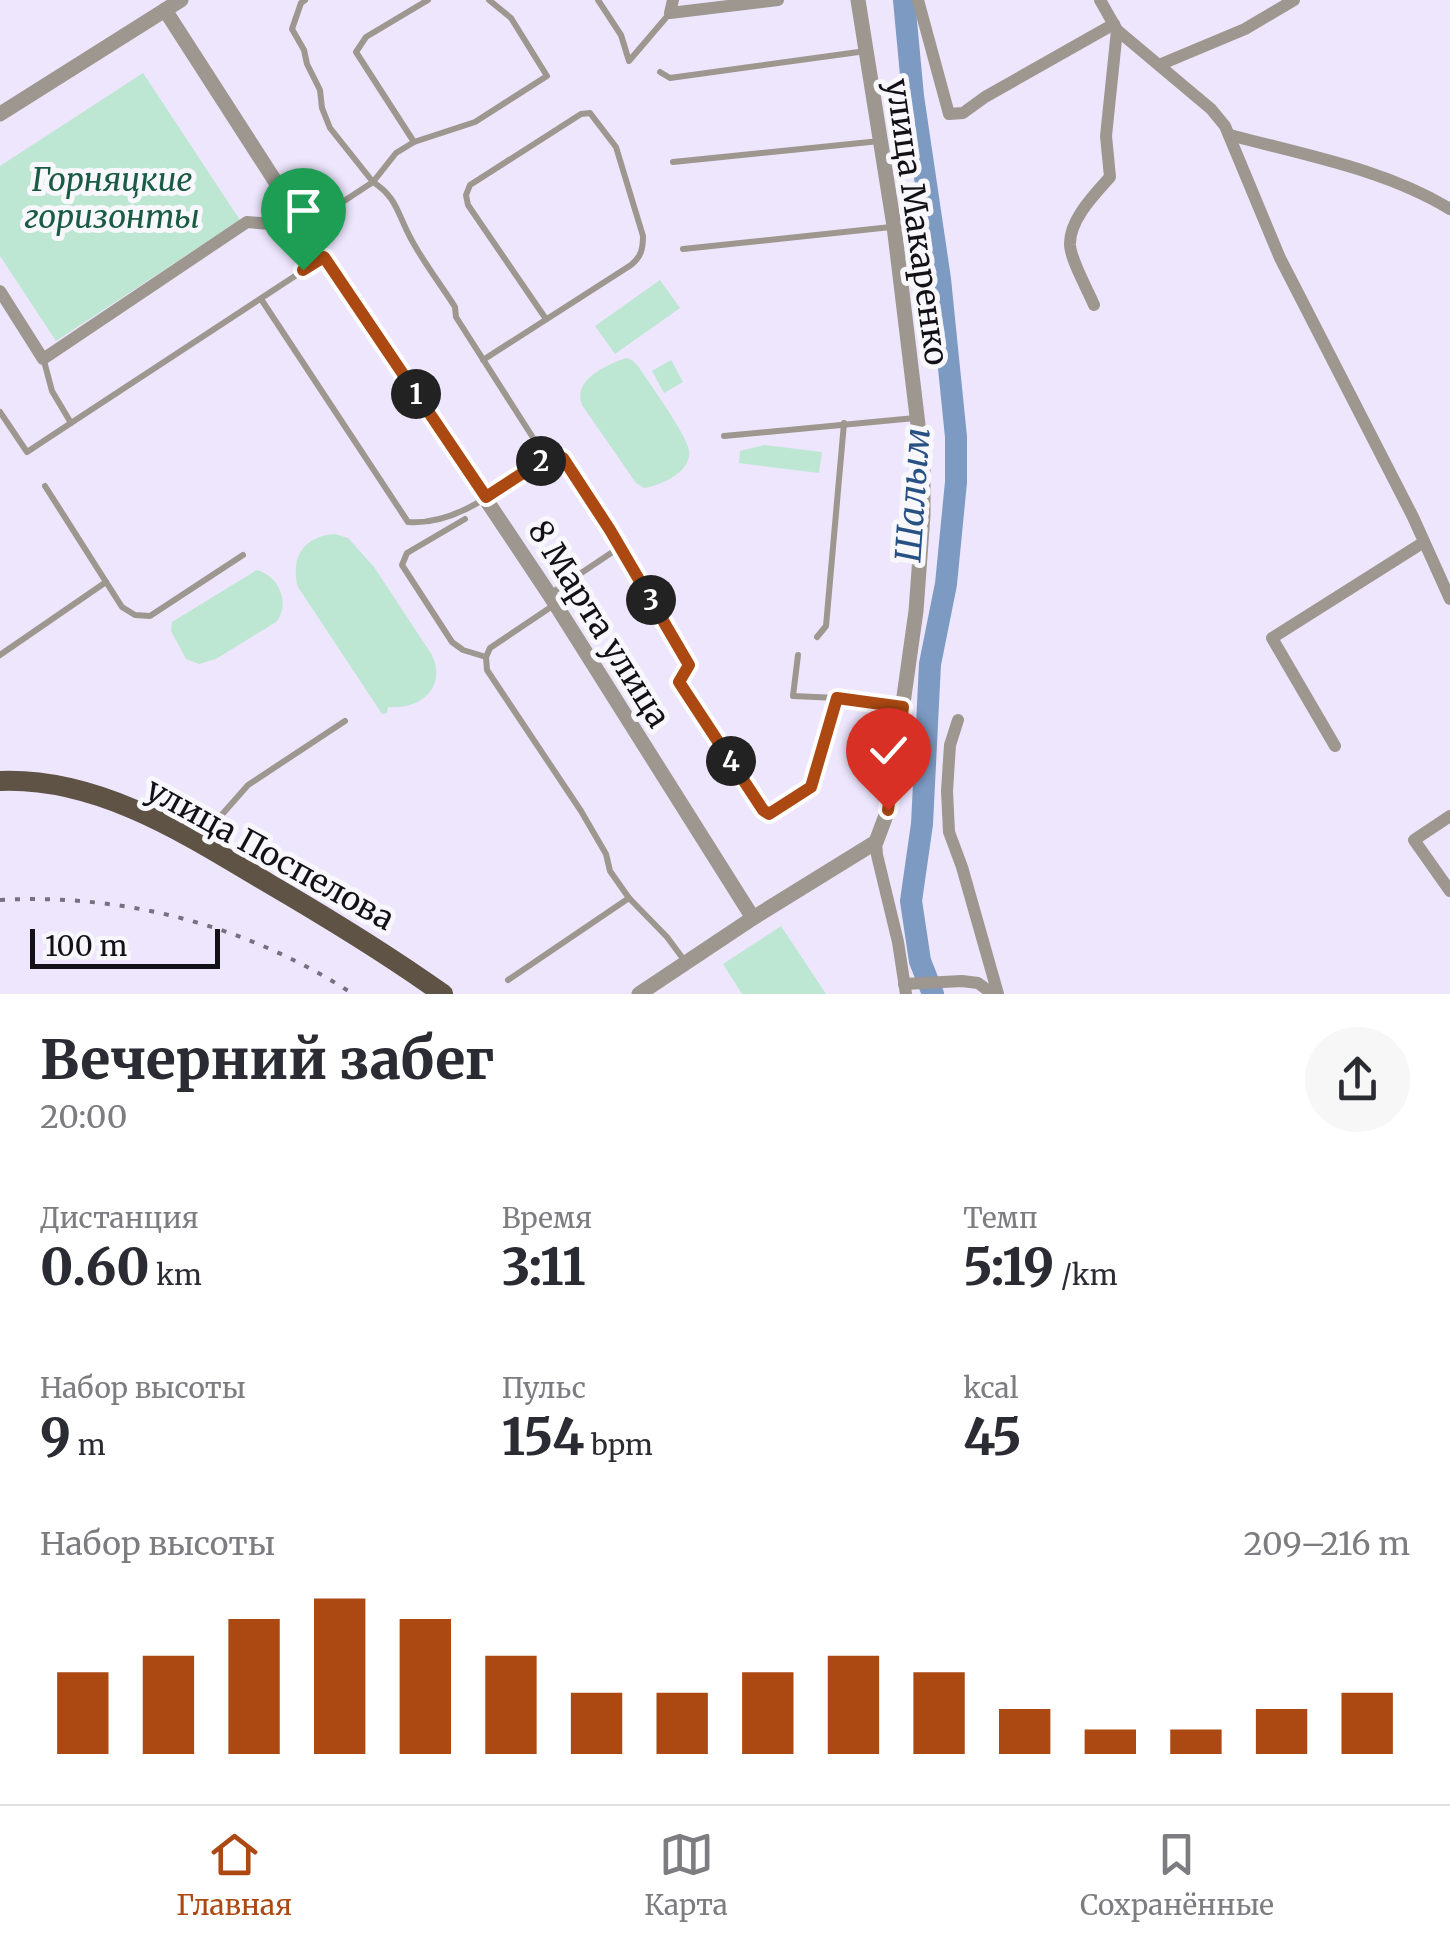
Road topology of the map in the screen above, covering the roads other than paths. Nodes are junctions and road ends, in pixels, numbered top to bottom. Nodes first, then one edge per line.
1 (181, 0) edge
2 (305, 0) edge
3 (428, 0) edge
4 (488, 0) edge
5 (598, 0) edge
6 (778, 0) edge
7 (858, 0) edge
8 (918, 0) edge
9 (1100, 0) edge
10 (1294, 0) edge
11 (163, 5) edge
12 (672, 7) edge
13 (1116, 27) junction
14 (866, 50) junction
15 (1158, 65) junction
16 (660, 72) dead end
17 (0, 114) edge
18 (1227, 130) junction
19 (880, 141) junction
20 (414, 142) junction
21 (673, 162) dead end
22 (372, 182) junction
23 (1450, 209) edge
24 (894, 226) junction
25 (305, 227) junction
26 (684, 249) dead end
27 (324, 257) junction
28 (0, 291) edge
29 (261, 300) junction
30 (1094, 306) dead end
31 (546, 319) junction
32 (43, 360) junction
33 (483, 360) junction
34 (0, 412) edge
35 (916, 418) junction
36 (71, 423) junction
37 (844, 423) junction
38 (724, 436) dead end
39 (546, 458) junction
40 (44, 486) dead end
41 (486, 497) junction
42 (465, 519) dead end
43 (1424, 542) junction
44 (620, 547) junction
45 (243, 555) dead end
46 (106, 582) junction
47 (552, 599) junction
48 (1450, 599) edge
49 (816, 637) dead end
50 (0, 655) edge
51 (798, 656) dead end
52 (486, 657) junction
53 (837, 698) junction
54 (903, 707) junction
55 (958, 720) dead end
56 (344, 721) dead end
57 (1335, 746) dead end
58 (0, 781) edge
59 (1450, 816) edge
60 (876, 842) junction
61 (205, 845) junction
62 (1450, 891) edge
63 (629, 898) junction
64 (753, 918) junction
65 (686, 963) junction
66 (508, 980) dead end
67 (905, 989) edge
68 (443, 994) edge
69 (638, 994) edge
70 (995, 994) edge

1 - 11 street
2 - 22 lane
3 - 20 lane
4 - 20 lane
5 - 12 lane
6 - 12 street
7 - 14 street, улица Макаренко
8 - 13 street
9 - 13 street
10 - 15 street
11 - 17 street
11 - 25 street, 8 Марта улица
13 - 15 street
13 - 30 street
14 - 16 lane
14 - 19 street, улица Макаренко
15 - 18 street
18 - 23 street
18 - 43 street
19 - 21 lane
19 - 24 street, улица Макаренко
20 - 22 lane
22 - 25 lane
22 - 33 lane
24 - 26 lane
24 - 35 street, улица Макаренко
25 - 27 street, 8 Марта улица
25 - 32 street
27 - 29 lane
27 - 41 street, 8 Марта улица
28 - 32 street
29 - 36 lane
29 - 41 lane
31 - 31 lane
31 - 33 lane
32 - 36 lane
33 - 39 lane
34 - 36 lane
35 - 37 lane
35 - 54 street, улица Макаренко
37 - 38 lane
37 - 49 lane
39 - 41 lane
39 - 44 lane
40 - 46 lane
41 - 47 street, 8 Марта улица
42 - 52 lane
43 - 48 street
43 - 57 street
44 - 47 lane
44 - 53 lane
45 - 46 lane
46 - 50 lane
47 - 52 lane
47 - 64 street, 8 Марта улица
51 - 53 lane
52 - 63 lane
53 - 54 lane
54 - 60 street, улица Макаренко
55 - 70 street
56 - 61 lane
58 - 61 main road, улица Поспелова
59 - 62 street
60 - 64 street
60 - 67 street
61 - 68 main road, улица Поспелова
63 - 65 lane
63 - 66 lane
64 - 65 street
65 - 69 street
67 - 70 street

